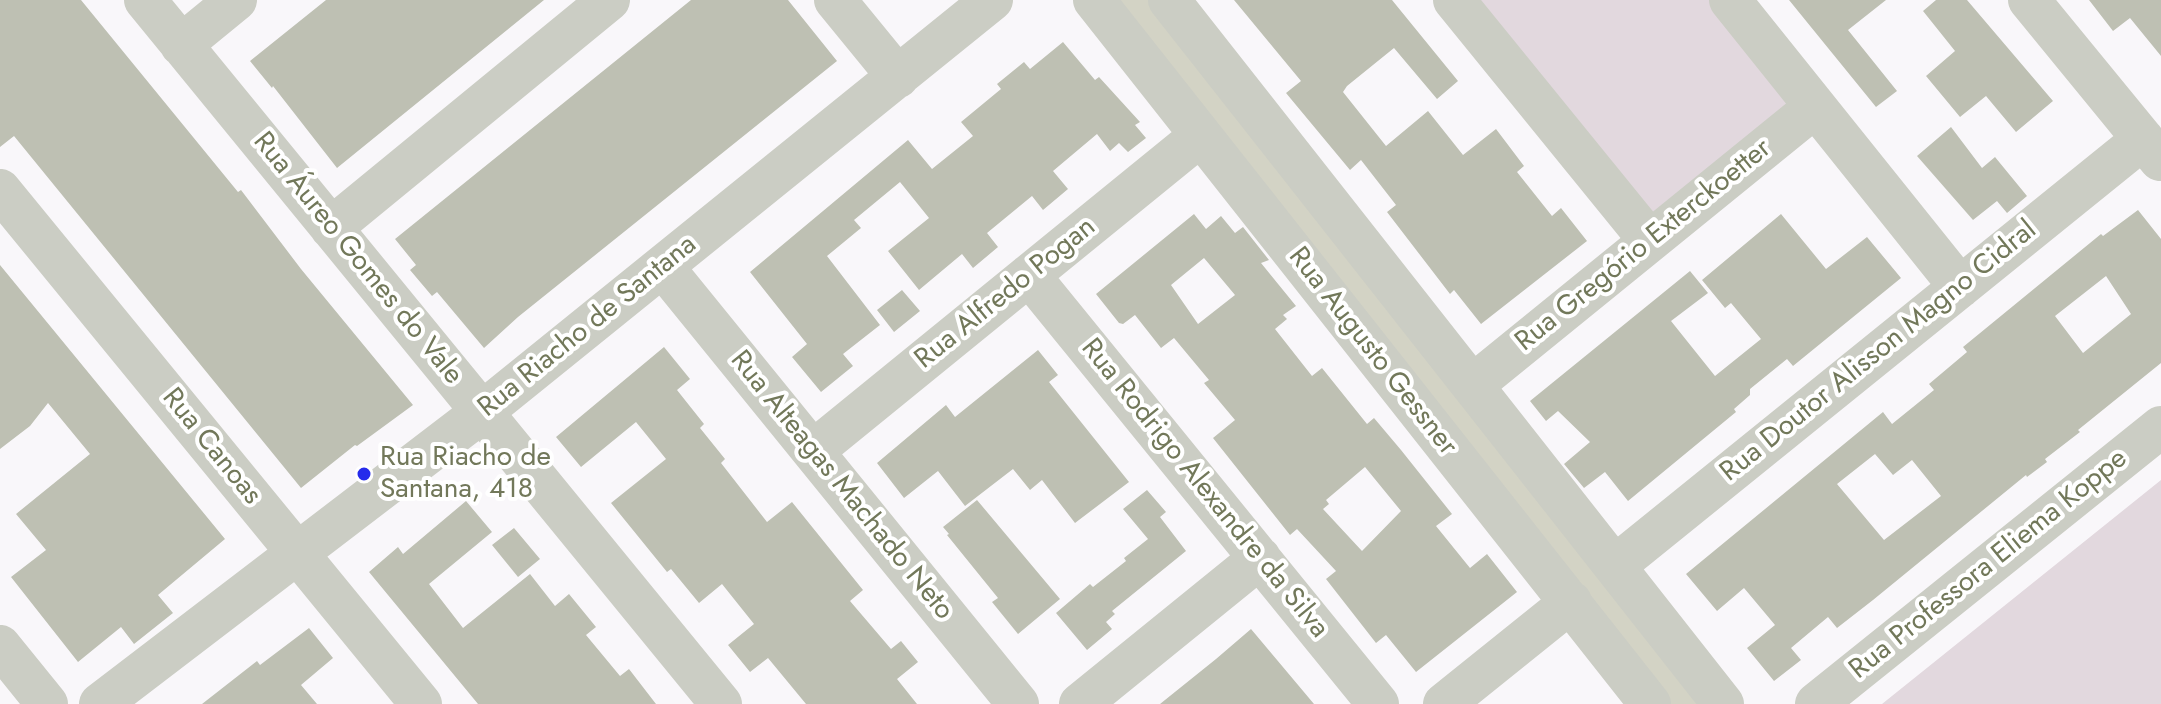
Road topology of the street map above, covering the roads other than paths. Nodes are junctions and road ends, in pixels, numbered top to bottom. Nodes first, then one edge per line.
1 (145, 0) edge
2 (236, 0) edge
3 (609, 0) edge
4 (835, 0) edge
5 (992, 0) edge
6 (1094, 0) edge
7 (1169, 0) edge
8 (1454, 0) edge
9 (1730, 0) edge
10 (2029, 0) edge
11 (181, 45) junction
12 (898, 77) junction
13 (1815, 107) junction
14 (1200, 136) junction
15 (2152, 150) edge
16 (0, 190) edge
17 (331, 228) junction
18 (1650, 241) junction
19 (663, 267) junction
20 (1029, 275) junction
21 (1960, 287) junction
22 (1474, 384) junction
23 (482, 412) junction
24 (2161, 427) edge
25 (813, 451) junction
26 (297, 552) junction
27 (1260, 558) junction
28 (1616, 565) junction
29 (1571, 602) junction
30 (0, 646) edge
31 (47, 704) edge
32 (100, 704) edge
33 (421, 704) edge
34 (721, 704) edge
35 (1018, 704) edge
36 (1080, 704) edge
37 (1378, 704) edge
38 (1444, 704) edge
39 (1650, 704) edge
40 (1723, 704) edge
41 (1816, 704) edge

1 - 11 street, Rua Áureo Gomes do Vale
2 - 11 street
3 - 17 street
4 - 12 street
5 - 12 street, Rua Riacho de Santana
6 - 14 street, Rua Augusto Gessner
7 - 22 street, Rua Augusto Gessner
8 - 18 street
9 - 13 street
10 - 15 street
11 - 17 street, Rua Áureo Gomes do Vale
12 - 19 street, Rua Riacho de Santana
13 - 18 street, Rua Gregório Exterckoetter
13 - 21 street
14 - 20 street, Rua Alfredo Pogan
14 - 29 street, Rua Augusto Gessner
15 - 21 street, Rua Doutor Alisson Magno Cidral
16 - 26 street, Rua Canoas
17 - 23 street, Rua Áureo Gomes do Vale
18 - 22 street, Rua Gregório Exterckoetter
19 - 23 street, Rua Riacho de Santana
19 - 25 street, Rua Alteagas Machado Neto
20 - 25 street, Rua Alfredo Pogan
20 - 27 street, Rua Rodrigo Alexandre da Silva
21 - 28 street, Rua Doutor Alisson Magno Cidral
22 - 28 street, Rua Augusto Gessner
23 - 26 street, Rua Riacho de Santana
23 - 34 street, Rua Áureo Gomes do Vale
24 - 41 street, Rua Professora Eliema Koppe
25 - 35 street, Rua Alteagas Machado Neto
26 - 32 street, Rua Riacho de Santana
26 - 33 street, Rua Canoas
27 - 36 street
27 - 37 street, Rua Rodrigo Alexandre da Silva
28 - 40 street, Rua Augusto Gessner
29 - 38 street
29 - 39 street, Rua Augusto Gessner
30 - 31 street

